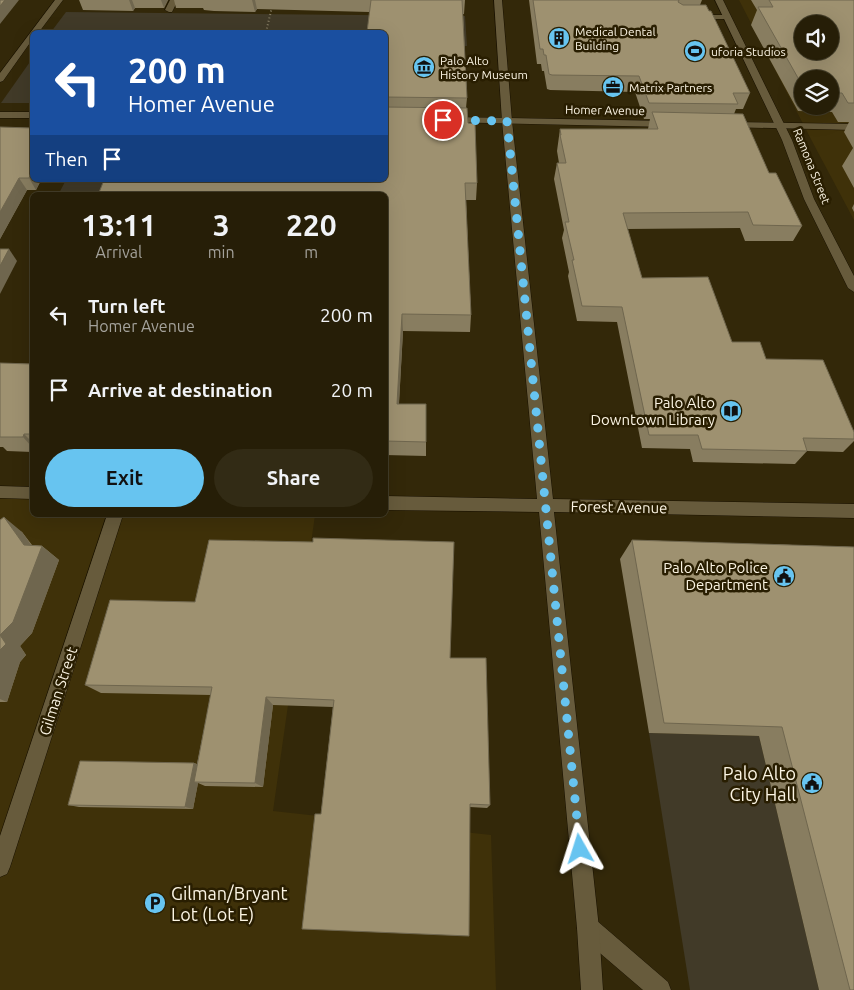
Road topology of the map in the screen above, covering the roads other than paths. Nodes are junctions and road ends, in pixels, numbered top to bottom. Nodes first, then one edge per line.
1 (59, 0) edge
2 (174, 0) edge
3 (498, 0) edge
4 (719, 0) edge
5 (169, 10) dead end
6 (688, 17) edge
7 (727, 17) junction
8 (37, 30) edge
9 (30, 39) edge
10 (0, 79) edge
11 (0, 115) edge
12 (30, 115) edge
13 (443, 120) edge
14 (507, 121) junction
15 (681, 124) edge
16 (721, 125) edge
17 (780, 126) junction
18 (854, 126) edge
19 (854, 288) edge
20 (0, 492) edge
21 (30, 493) edge
22 (388, 503) edge
23 (545, 506) junction
24 (854, 511) edge
25 (114, 517) edge
26 (0, 867) edge
27 (588, 928) junction
28 (592, 990) edge
29 (660, 990) edge

1 - 8 street
2 - 5 street
3 - 14 street
4 - 7 street, Ramona Street
6 - 7 street
7 - 17 street, Ramona Street
9 - 10 street
11 - 12 street
13 - 14 street, Homer Avenue
14 - 15 street, Homer Avenue
14 - 23 street
16 - 17 street
17 - 18 street
17 - 19 street, Ramona Street
20 - 21 street
22 - 23 street, Forest Avenue
23 - 24 street, Forest Avenue
23 - 27 street
25 - 26 street, Gilman Street
27 - 28 street
27 - 29 street

